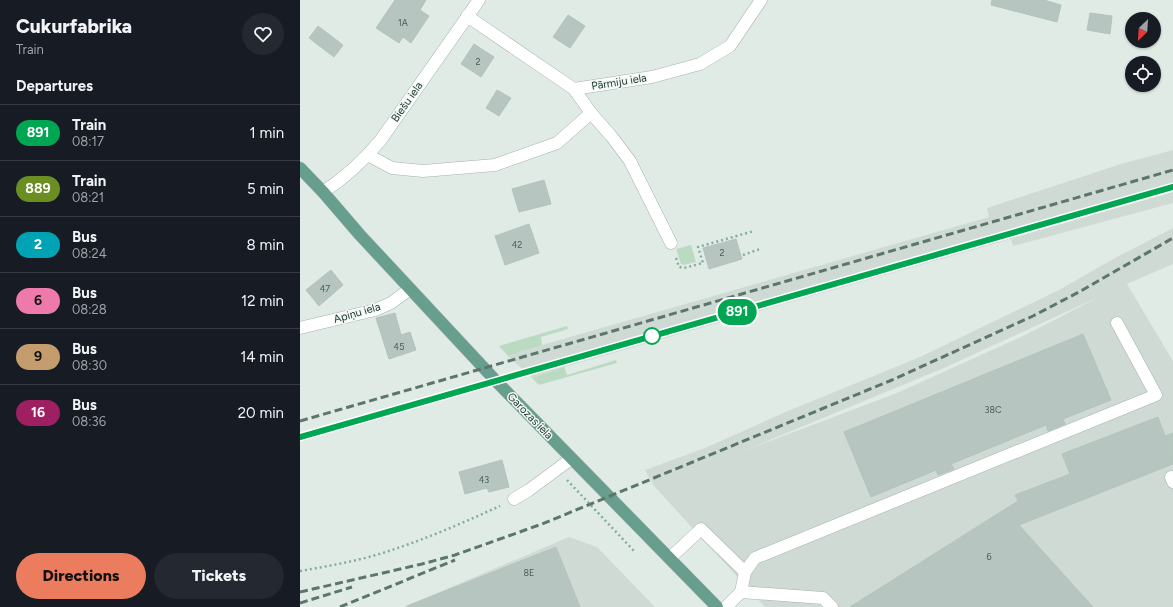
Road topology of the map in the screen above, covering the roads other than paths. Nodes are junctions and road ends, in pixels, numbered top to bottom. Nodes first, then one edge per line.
1 (479, 0) edge
2 (761, 0) edge
3 (467, 16) junction
4 (574, 89) junction
5 (591, 114) junction
6 (368, 156) junction
7 (300, 168) edge
8 (323, 192) junction
9 (671, 243) road end
10 (410, 289) junction
11 (1117, 323) dead end
12 (300, 328) edge
13 (571, 458) junction
14 (514, 500) road end
15 (670, 558) junction
16 (745, 572) junction
17 (741, 592) junction
18 (713, 606) edge
19 (726, 607) edge
20 (832, 607) edge

1 - 3 street, Biešu iela
2 - 4 street, Pārmiju iela
3 - 4 street
3 - 6 street, Biešu iela
4 - 5 street
5 - 6 street
5 - 9 street
6 - 8 street, Biešu iela
7 - 8 main road, Garozas iela
8 - 10 main road, Garozas iela
10 - 12 street, Apiņu iela
10 - 13 main road, Garozas iela
11 - 16 street
13 - 14 street
13 - 15 main road, Garozas iela
15 - 16 street
15 - 18 main road, Garozas iela
16 - 17 street
17 - 19 street
17 - 20 street

